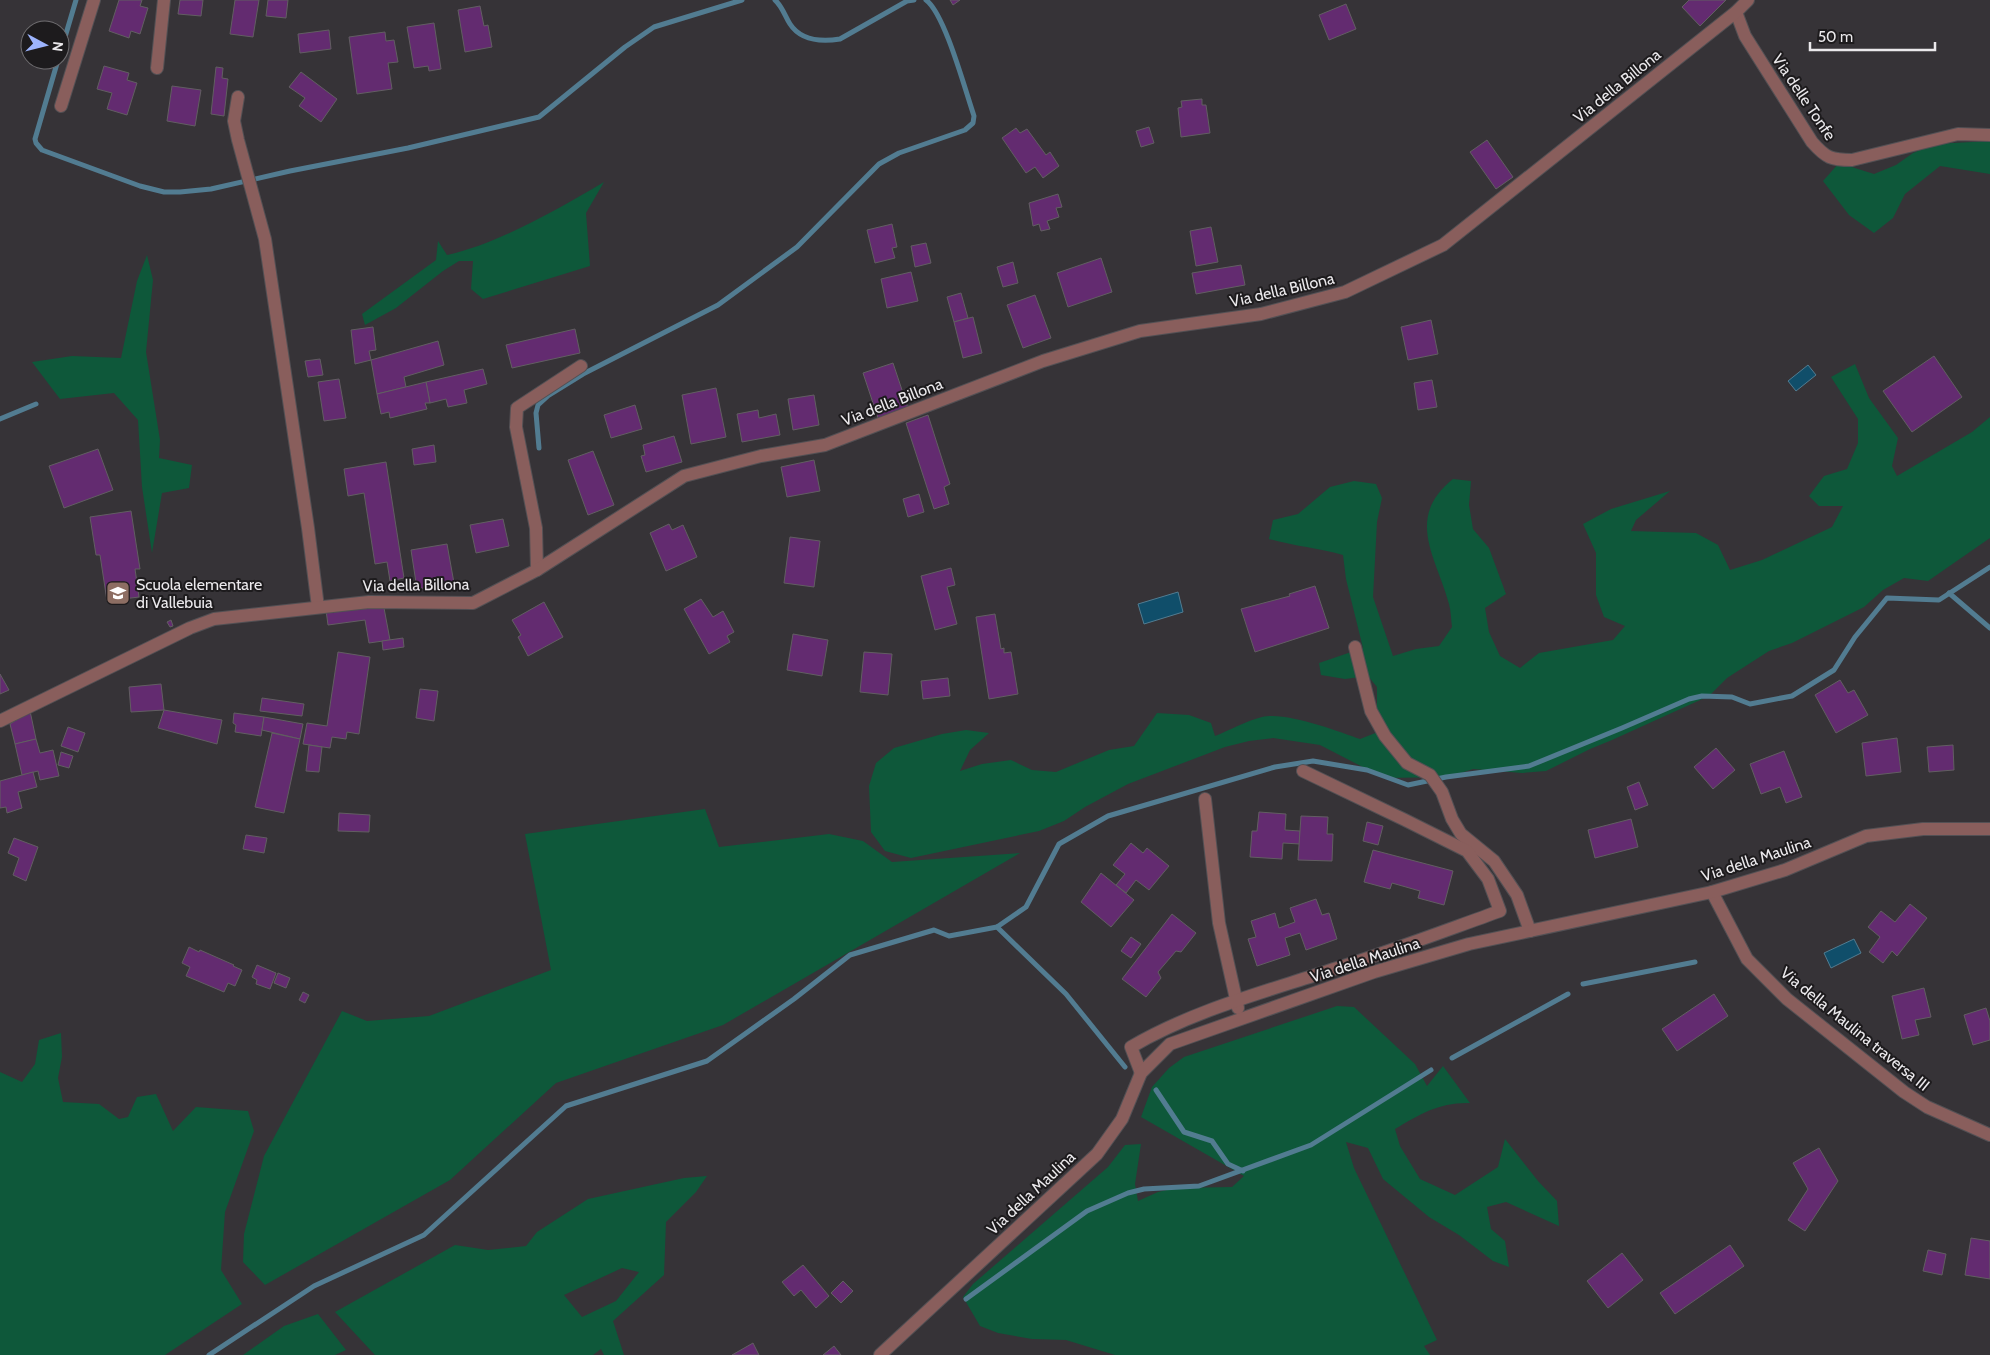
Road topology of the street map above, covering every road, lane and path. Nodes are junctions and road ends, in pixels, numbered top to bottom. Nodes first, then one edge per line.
1 (94, 0) edge
2 (164, 0) edge
3 (1748, 0) edge
4 (1736, 12) junction
5 (157, 68) dead end
6 (238, 97) dead end
7 (61, 106) dead end
8 (1990, 134) edge
9 (581, 366) dead end
10 (537, 570) junction
11 (318, 607) junction
12 (1355, 647) dead end
13 (0, 721) edge
14 (1302, 771) dead end
15 (1205, 799) dead end
16 (1990, 828) edge
17 (1712, 892) junction
18 (1530, 931) junction
19 (1237, 1001) junction
20 (1241, 1019) junction
21 (1141, 1073) junction
22 (1990, 1135) edge
23 (880, 1355) edge

1 - 7 street
2 - 5 street
3 - 4 street, Via della Billona
4 - 8 street, Via delle Tonfe
4 - 10 street, Via della Billona
6 - 11 street
9 - 10 street
10 - 11 street, Via della Billona
11 - 13 street, Via della Billona
12 - 18 street
14 - 19 street
15 - 19 street
16 - 17 street, Via della Maulina
17 - 18 street, Via della Maulina
17 - 22 street, Via della Maulina traversa III
18 - 20 street, Via della Maulina
19 - 20 street
19 - 21 street
20 - 21 street, Via della Maulina
21 - 23 street, Via della Maulina

